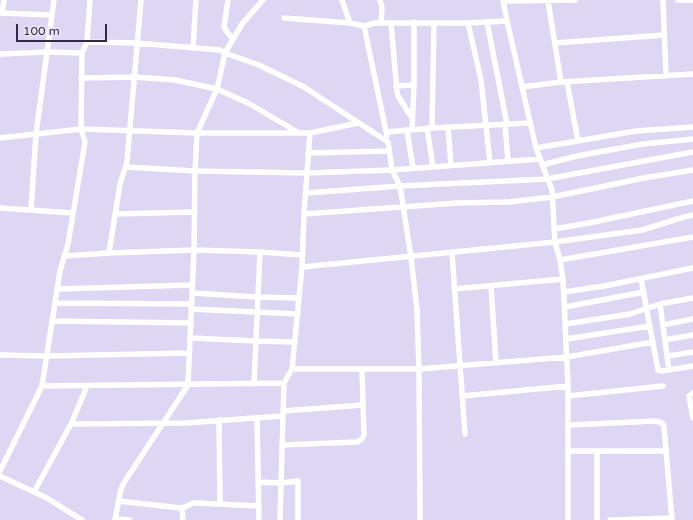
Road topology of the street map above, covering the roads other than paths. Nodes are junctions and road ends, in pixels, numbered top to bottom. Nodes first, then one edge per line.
1 (4, 0) edge
2 (54, 0) edge
3 (90, 0) edge
4 (141, 0) edge
5 (196, 0) edge
6 (228, 0) edge
7 (263, 0) edge
8 (342, 0) edge
9 (380, 0) edge
10 (503, 0) edge
11 (545, 0) edge
12 (575, 0) edge
13 (663, 0) edge
14 (678, 0) edge
15 (693, 0) edge
16 (1, 13) edge
17 (52, 15) junction
18 (284, 18) dead end
19 (508, 21) junction
20 (414, 22) junction
21 (434, 22) junction
22 (487, 22) junction
23 (350, 23) junction
24 (381, 23) junction
25 (391, 23) junction
26 (468, 23) junction
27 (364, 26) junction
28 (664, 35) junction
29 (233, 39) junction
30 (87, 42) junction
31 (137, 43) junction
32 (554, 43) junction
33 (192, 48) junction
34 (47, 52) junction
35 (82, 53) junction
36 (225, 53) junction
37 (0, 54) edge
38 (693, 74) edge
39 (666, 75) junction
40 (134, 77) junction
41 (81, 78) junction
42 (561, 82) junction
43 (567, 82) junction
44 (396, 86) junction
45 (414, 86) junction
46 (522, 87) junction
47 (217, 89) junction
48 (413, 118) junction
49 (358, 123) junction
50 (530, 123) junction
51 (506, 124) junction
52 (486, 125) junction
53 (448, 127) junction
54 (693, 127) edge
55 (430, 128) junction
56 (80, 129) junction
57 (410, 130) junction
58 (130, 131) junction
59 (386, 132) junction
60 (197, 133) junction
61 (300, 133) junction
62 (310, 133) junction
63 (36, 134) junction
64 (0, 138) edge
65 (693, 139) edge
66 (578, 141) junction
67 (388, 142) junction
68 (536, 148) junction
69 (389, 151) junction
70 (693, 152) edge
71 (308, 153) junction
72 (540, 158) junction
73 (508, 161) junction
74 (490, 162) junction
75 (451, 165) junction
76 (542, 165) junction
77 (126, 167) junction
78 (433, 167) junction
79 (413, 168) junction
80 (392, 170) junction
81 (693, 170) edge
82 (195, 171) junction
83 (307, 173) junction
84 (547, 179) junction
85 (400, 186) junction
86 (306, 193) junction
87 (552, 197) junction
88 (693, 201) edge
89 (403, 206) junction
90 (0, 208) edge
91 (31, 210) junction
92 (194, 212) junction
93 (73, 213) junction
94 (115, 214) junction
95 (304, 214) junction
96 (693, 215) edge
97 (554, 229) junction
98 (693, 237) edge
99 (555, 242) junction
100 (194, 250) junction
101 (260, 252) junction
102 (109, 253) junction
103 (452, 253) junction
104 (303, 255) junction
105 (64, 256) junction
106 (411, 257) junction
107 (560, 260) junction
108 (302, 267) junction
109 (693, 268) edge
110 (641, 278) junction
111 (563, 279) junction
112 (192, 285) junction
113 (491, 286) junction
114 (57, 289) junction
115 (454, 289) junction
116 (564, 292) junction
117 (644, 292) junction
118 (192, 293) junction
119 (257, 297) junction
120 (299, 298) junction
121 (693, 298) edge
122 (55, 304) junction
123 (660, 304) junction
124 (191, 307) junction
125 (565, 307) junction
126 (647, 309) junction
127 (257, 312) junction
128 (298, 314) junction
129 (693, 319) edge
130 (52, 321) junction
131 (190, 323) junction
132 (566, 324) junction
133 (663, 325) junction
134 (650, 326) junction
135 (693, 335) edge
136 (190, 338) junction
137 (566, 339) junction
138 (665, 340) junction
139 (256, 341) junction
140 (295, 342) junction
141 (653, 342) junction
142 (693, 352) edge
143 (189, 353) junction
144 (0, 355) edge
145 (47, 356) junction
146 (668, 356) junction
147 (567, 357) junction
148 (496, 363) junction
149 (460, 366) junction
150 (693, 366) edge
151 (292, 369) junction
152 (362, 369) junction
153 (419, 369) junction
154 (670, 370) junction
155 (284, 383) junction
156 (254, 384) junction
157 (188, 385) junction
158 (42, 386) junction
159 (86, 386) junction
160 (568, 386) junction
161 (663, 386) dead end
162 (693, 393) edge
163 (462, 396) junction
164 (568, 396) junction
165 (363, 405) junction
166 (283, 414) junction
167 (257, 418) junction
168 (693, 418) edge
169 (219, 420) junction
170 (71, 424) junction
171 (162, 424) junction
172 (569, 425) junction
173 (465, 434) dead end
174 (282, 445) junction
175 (568, 451) junction
176 (597, 451) junction
177 (666, 451) junction
178 (0, 471) edge
179 (0, 476) edge
180 (258, 482) junction
181 (281, 483) junction
182 (34, 492) junction
183 (119, 501) junction
184 (220, 504) junction
185 (258, 506) junction
186 (182, 508) junction
187 (115, 519) edge
188 (672, 519) edge
189 (82, 520) edge
190 (130, 520) edge
191 (183, 520) edge
192 (259, 520) edge
193 (280, 520) edge
194 (298, 520) edge
195 (420, 520) edge
196 (568, 520) edge
197 (597, 520) edge
198 (610, 520) edge

1 - 16 street
2 - 17 street
3 - 30 street
4 - 31 street
5 - 33 street
6 - 29 street
7 - 29 street
8 - 23 street
9 - 24 street
10 - 11 street
10 - 19 street
11 - 12 street
11 - 32 street
13 - 28 street
14 - 15 street
16 - 17 street
17 - 34 street
18 - 23 street
19 - 22 street
19 - 46 street
20 - 21 street
20 - 25 street
20 - 45 street
21 - 26 street
21 - 55 street
22 - 26 street
22 - 51 street
23 - 27 street
24 - 25 street
24 - 27 street
25 - 44 street
26 - 52 street
27 - 59 street
28 - 32 street
28 - 39 street
29 - 36 street
30 - 31 street
30 - 35 street
31 - 33 street
31 - 40 street
32 - 42 street
33 - 36 street
34 - 35 street
34 - 37 street
34 - 63 street
35 - 41 street
36 - 47 street
36 - 49 street
38 - 39 street
39 - 43 street
40 - 41 street
40 - 47 street
40 - 58 street
41 - 56 street
42 - 43 street
42 - 46 street
43 - 66 street
44 - 45 street
44 - 48 street
45 - 48 street
46 - 50 street
47 - 60 street
47 - 61 street
48 - 57 street
49 - 62 street
49 - 67 street
50 - 51 street
50 - 68 street
51 - 52 street
51 - 73 street
52 - 53 street
52 - 74 street
53 - 55 street
53 - 75 street
54 - 66 street
55 - 57 street
55 - 78 street
56 - 58 street
56 - 63 street
56 - 93 street
57 - 59 street
57 - 79 street
58 - 60 street
58 - 77 street
59 - 67 street
60 - 61 street
60 - 82 street
61 - 62 street
62 - 71 street
63 - 64 street
63 - 91 street
65 - 76 street
66 - 68 street
67 - 69 street
68 - 72 street
69 - 71 street
69 - 80 street
70 - 84 street
71 - 83 street
72 - 73 street
72 - 76 street
73 - 74 street
74 - 75 street
75 - 78 street
76 - 84 street
77 - 82 street
77 - 94 street
78 - 79 street
79 - 80 street
80 - 83 street
80 - 85 street
81 - 87 street
82 - 83 street
82 - 92 street
83 - 86 street
84 - 85 street
84 - 87 street
85 - 86 street
85 - 89 street
86 - 95 street
87 - 89 street
87 - 97 street
88 - 97 street
89 - 95 street
89 - 106 street
90 - 91 street
91 - 93 street
92 - 94 street
92 - 100 street
93 - 105 street
94 - 102 street
95 - 104 street
96 - 99 street
97 - 99 street
98 - 107 street
99 - 103 street
99 - 107 street
100 - 101 street
100 - 102 street
100 - 112 street
101 - 104 street
101 - 119 street
102 - 105 street
103 - 106 street
103 - 115 street
104 - 108 street
105 - 114 street
106 - 108 street
106 - 153 street
107 - 111 street
108 - 120 street
109 - 110 street
110 - 116 street
110 - 117 street
111 - 113 street
111 - 116 street
112 - 114 street
112 - 118 street
113 - 115 street
113 - 148 street
114 - 122 street
115 - 149 street
116 - 125 street
117 - 125 street
117 - 126 street
118 - 119 street
118 - 124 street
119 - 120 street
119 - 127 street
120 - 128 street
121 - 123 street
122 - 124 street
122 - 130 street
123 - 126 street
123 - 133 street
124 - 127 street
124 - 131 street
125 - 132 street
126 - 132 street
126 - 134 street
127 - 128 street
127 - 139 street
128 - 140 street
129 - 133 street
130 - 131 street
130 - 145 street
131 - 136 street
132 - 137 street
133 - 138 street
134 - 137 street
134 - 141 street
135 - 138 street
136 - 139 street
136 - 143 street
137 - 147 street
138 - 146 street
139 - 140 street
139 - 156 street
140 - 151 street
141 - 147 street
141 - 154 street
142 - 146 street
143 - 145 street
143 - 157 street
144 - 145 street
145 - 158 street
146 - 154 street
147 - 148 street
147 - 160 street
148 - 149 street
149 - 153 street
149 - 163 street
150 - 154 street
151 - 152 street
151 - 155 street
152 - 153 street
152 - 165 street
153 - 195 street
155 - 156 street
155 - 166 street
156 - 157 street
157 - 159 street
157 - 171 street
158 - 159 street
158 - 178 street
159 - 170 street
160 - 163 street
160 - 164 street
161 - 164 street
162 - 168 street
163 - 173 street
164 - 172 street
165 - 166 street
165 - 174 street
166 - 167 street
166 - 174 street
167 - 169 street
167 - 180 street
169 - 171 street
169 - 184 street
170 - 171 street
170 - 182 street
171 - 183 street
172 - 175 street
172 - 177 street
174 - 181 street
175 - 176 street
175 - 196 street
176 - 177 street
176 - 197 street
177 - 188 street
179 - 182 street
180 - 181 street
180 - 185 street
181 - 193 street
181 - 194 street
182 - 189 street
183 - 186 street
183 - 187 street
184 - 185 street
184 - 186 street
185 - 192 street
186 - 191 street
187 - 190 street
188 - 198 street

